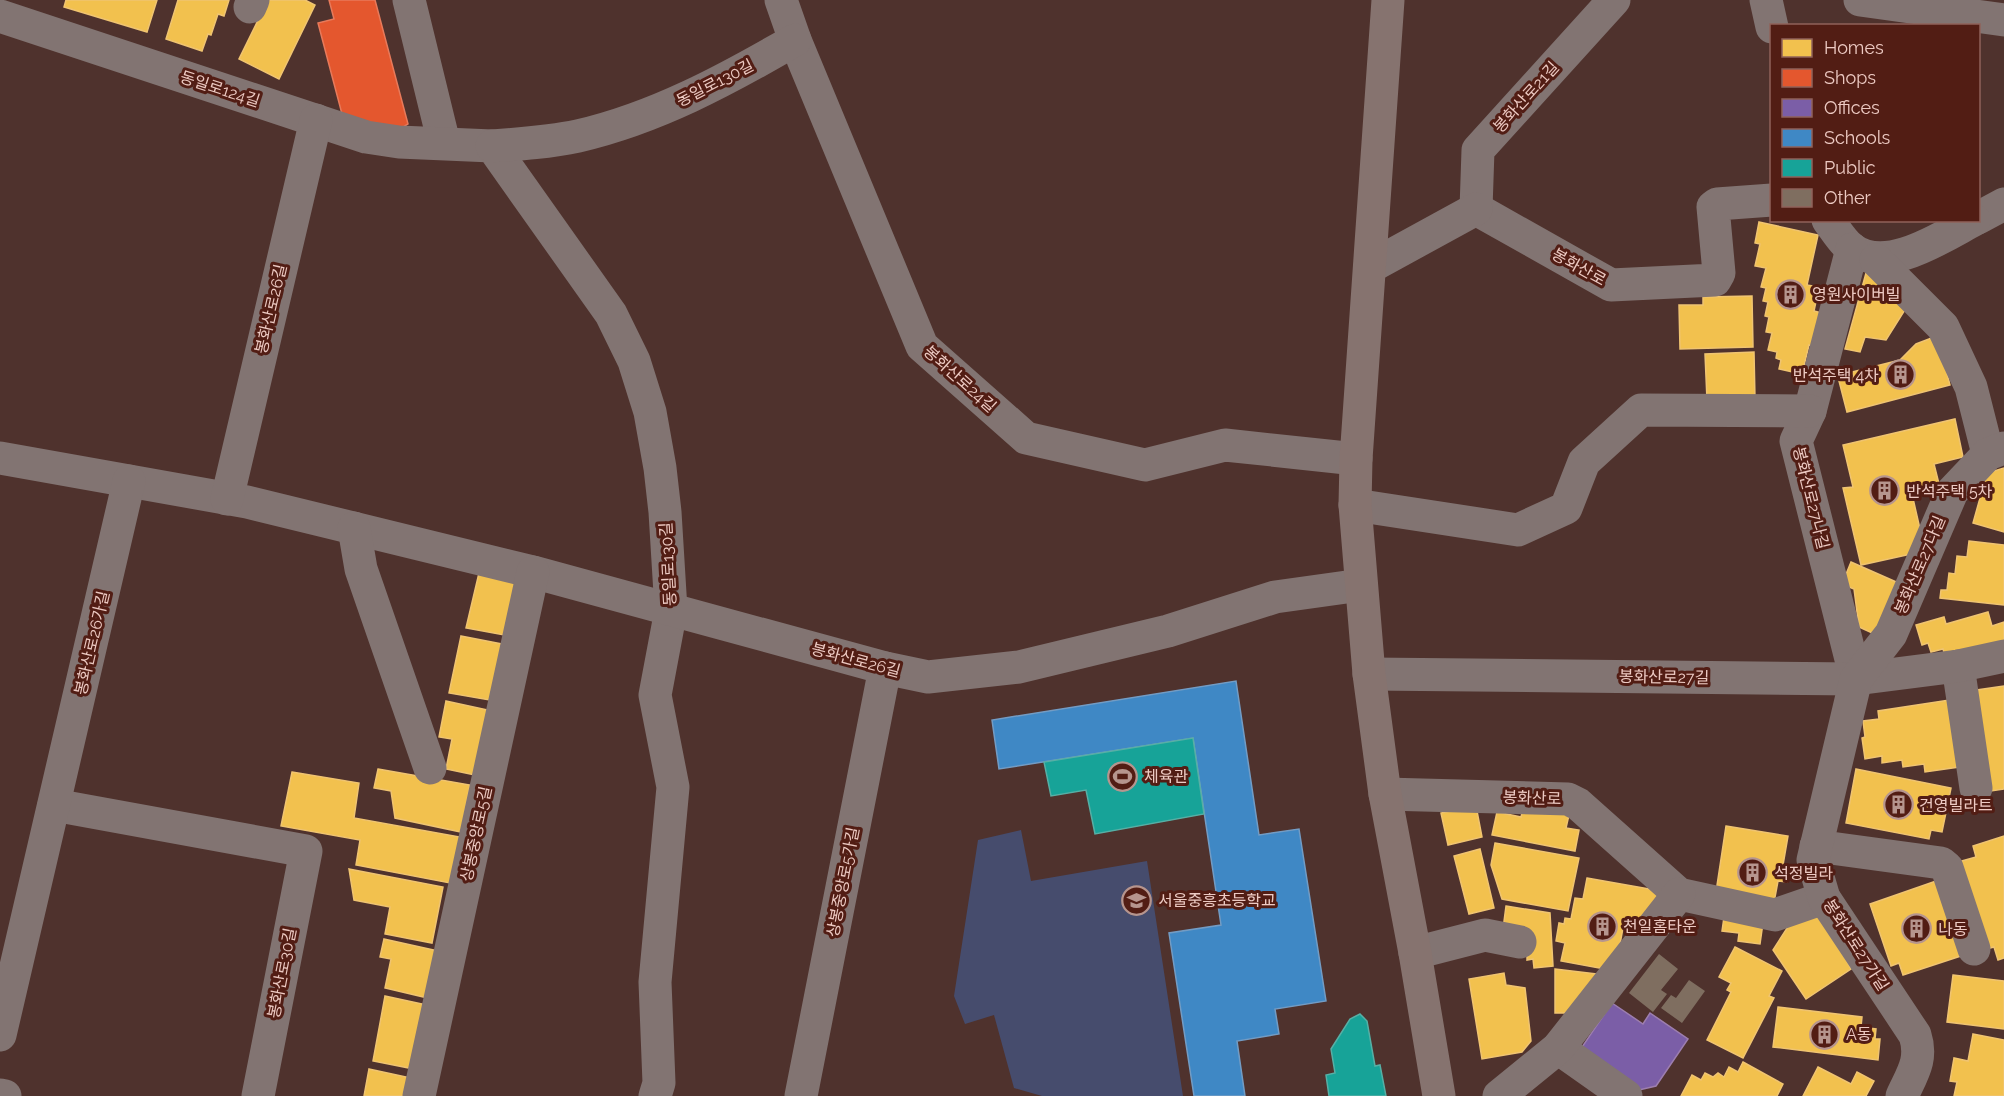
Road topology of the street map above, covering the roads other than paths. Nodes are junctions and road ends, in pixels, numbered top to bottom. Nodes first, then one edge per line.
1 (409, 0) edge
2 (781, 0) edge
3 (1388, 0) edge
4 (1614, 0) edge
5 (1766, 0) edge
6 (1860, 0) edge
7 (0, 16) edge
8 (2004, 20) edge
9 (1771, 24) edge
10 (795, 40) junction
11 (316, 120) junction
12 (444, 143) junction
13 (492, 146) junction
14 (1770, 200) edge
15 (2004, 204) edge
16 (1476, 209) junction
17 (1980, 217) edge
18 (1830, 222) edge
19 (1970, 222) edge
20 (1864, 255) junction
21 (1370, 267) junction
22 (1810, 411) junction
23 (1996, 451) edge
24 (0, 458) edge
25 (1356, 459) junction
26 (129, 481) junction
27 (227, 499) junction
28 (1355, 504) junction
29 (354, 528) junction
30 (533, 573) junction
31 (1361, 585) junction
32 (671, 610) junction
33 (2004, 656) edge
34 (1958, 666) junction
35 (885, 669) junction
36 (1369, 674) junction
37 (1856, 680) junction
38 (430, 768) dead end
39 (1976, 788) dead end
40 (1385, 794) junction
41 (54, 805) junction
42 (1816, 846) junction
43 (1679, 894) junction
44 (1824, 898) junction
45 (1520, 942) dead end
46 (1974, 949) dead end
47 (1415, 953) junction
48 (0, 1035) edge
49 (1558, 1048) junction
50 (0, 1095) edge
51 (5, 1096) edge
52 (258, 1096) edge
53 (419, 1096) edge
54 (655, 1096) edge
55 (801, 1096) edge
56 (1439, 1096) edge
57 (1499, 1096) edge
58 (1626, 1096) edge
59 (1902, 1096) edge

1 - 12 street
2 - 10 street, 봉화산로24길
3 - 21 main road
4 - 16 street, 봉화산로21길
5 - 9 street
6 - 8 street
7 - 11 street, 동일로124길
10 - 13 street, 동일로130길
10 - 25 street, 봉화산로24길
11 - 12 street, 동일로124길
11 - 27 street, 봉화산로26길
12 - 13 street, 동일로130길
13 - 32 street, 동일로130길
14 - 16 street, 봉화산로
15 - 17 street
16 - 21 street
18 - 20 street
19 - 20 street
20 - 22 street, 봉화산로27나길
20 - 23 street, 봉화산로27다길
21 - 25 main road
22 - 28 street
22 - 37 street, 봉화산로27나길
23 - 37 street, 봉화산로27다길
24 - 26 street, 봉화산로26길
25 - 28 main road
26 - 27 street, 봉화산로26길
26 - 41 street, 봉화산로26가길
27 - 29 street, 봉화산로26길
28 - 31 main road
29 - 30 street, 봉화산로26길
29 - 38 street
30 - 32 street, 봉화산로26길
30 - 53 street, 상봉중앙로5길
31 - 35 street, 봉화산로26길
31 - 36 main road
32 - 35 street, 봉화산로26길
32 - 54 street, 동일로130길
33 - 34 street, 봉화산로27길
34 - 37 street, 봉화산로27길
34 - 39 street
35 - 55 street, 상봉중앙로5가길
36 - 37 street, 봉화산로27길
36 - 40 main road
37 - 42 street, 봉화산로27가길
40 - 43 street, 봉화산로
40 - 47 main road
41 - 48 street, 봉화산로26가길
41 - 52 street, 봉화산로30길
42 - 44 street, 봉화산로27가길
42 - 46 street
43 - 44 street, 봉화산로
43 - 49 street
44 - 59 street, 봉화산로27가길
45 - 47 street
47 - 56 main road
49 - 57 street
49 - 58 street
50 - 51 street

